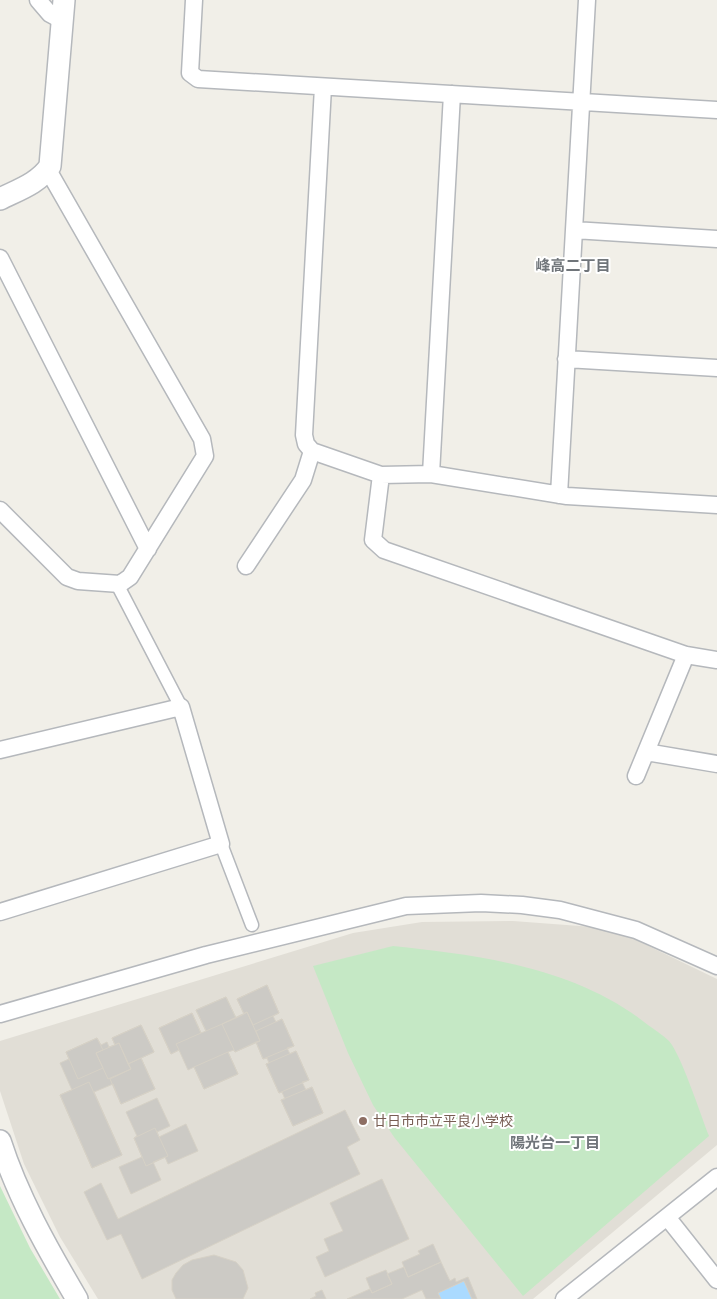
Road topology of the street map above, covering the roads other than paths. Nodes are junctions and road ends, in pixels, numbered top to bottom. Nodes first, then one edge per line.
1 (38, 0) edge
2 (64, 0) edge
3 (194, 0) edge
4 (587, 0) edge
5 (63, 21) junction
6 (323, 87) junction
7 (452, 94) junction
8 (581, 102) junction
9 (717, 110) edge
10 (48, 170) junction
11 (0, 199) edge
12 (574, 230) junction
13 (717, 238) edge
14 (0, 258) edge
15 (566, 359) junction
16 (717, 368) edge
17 (312, 451) junction
18 (431, 474) junction
19 (381, 475) junction
20 (559, 495) junction
21 (717, 505) edge
22 (0, 510) edge
23 (148, 549) junction
24 (246, 566) dead end
25 (118, 584) junction
26 (686, 655) junction
27 (717, 660) edge
28 (181, 707) junction
29 (0, 750) edge
30 (646, 752) junction
31 (717, 764) edge
32 (636, 776) dead end
33 (221, 844) junction
34 (0, 912) edge
35 (252, 925) dead end
36 (717, 966) edge
37 (0, 1014) edge
38 (0, 1141) edge
39 (717, 1177) edge
40 (667, 1217) junction
41 (717, 1280) edge
42 (583, 1293) edge
43 (77, 1299) edge
44 (564, 1299) edge

1 - 5 street
2 - 5 street
3 - 6 street
4 - 8 street
5 - 10 street
6 - 7 street
6 - 17 street
7 - 8 street
7 - 18 street
8 - 9 street
8 - 12 street
10 - 11 street
10 - 23 street
12 - 13 street
12 - 15 street
14 - 23 street
15 - 16 street
15 - 20 street
17 - 19 street
17 - 24 street
18 - 19 street
18 - 20 street
19 - 26 street
20 - 21 street
22 - 25 street
23 - 25 street
25 - 28 street
26 - 27 street
26 - 30 street
28 - 29 street
28 - 33 street
30 - 31 street
30 - 32 street
33 - 34 street
33 - 35 street
36 - 37 street
38 - 43 street
39 - 40 street
40 - 41 street
40 - 42 street
42 - 44 street

